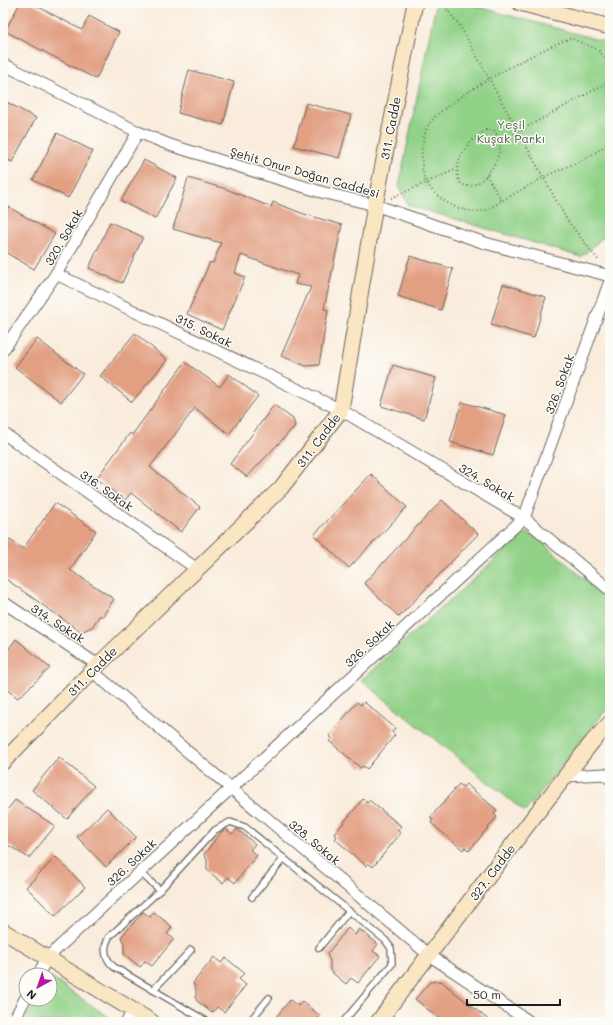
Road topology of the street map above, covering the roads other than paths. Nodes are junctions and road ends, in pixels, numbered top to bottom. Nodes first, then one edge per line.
1 (416, 3) edge
2 (520, 3) edge
3 (610, 27) edge
4 (3, 64) edge
5 (138, 132) junction
6 (374, 206) junction
7 (56, 274) junction
8 (610, 276) edge
9 (610, 281) edge
10 (3, 350) edge
11 (341, 410) junction
12 (3, 433) edge
13 (524, 518) junction
14 (197, 569) junction
15 (610, 590) edge
16 (3, 602) edge
17 (95, 668) junction
18 (610, 723) edge
19 (3, 762) edge
20 (566, 776) junction
21 (610, 779) edge
22 (231, 787) junction
23 (284, 858) junction
24 (139, 872) junction
25 (160, 890) junction
26 (252, 897) dead end
27 (349, 911) junction
28 (3, 931) edge
29 (319, 948) dead end
30 (191, 950) dead end
31 (429, 955) junction
32 (47, 958) junction
33 (42, 967) edge
34 (153, 990) junction
35 (269, 998) dead end
36 (21, 1007) edge
37 (130, 1016) edge
38 (13, 1022) edge
39 (152, 1022) edge
40 (208, 1022) edge
41 (249, 1022) edge
42 (343, 1022) edge
43 (378, 1022) edge
44 (530, 1022) edge

1 - 6 street, 311. Cadde
2 - 3 street
4 - 5 street, Şehit Onur Doğan Caddesi
5 - 6 street, Şehit Onur Doğan Caddesi
5 - 7 street, 320. Sokak
6 - 8 street, Şehit Onur Doğan Caddesi
6 - 11 street, 311. Cadde
7 - 10 street, 320. Sokak
7 - 11 street, 315. Sokak
9 - 13 street, 326. Sokak
11 - 13 street, 324. Sokak
11 - 14 street, 311. Cadde
12 - 14 street, 316. Sokak
13 - 15 street, 324. Sokak
13 - 22 street, 326. Sokak
14 - 17 street, 311. Cadde
16 - 17 street, 314. Sokak
17 - 19 street, 311. Cadde
17 - 22 street, 328. Sokak
18 - 20 street, 327. Cadde
20 - 21 street
20 - 31 street, 327. Cadde
22 - 24 street, 326. Sokak
22 - 31 street, 328. Sokak
23 - 25 lane
23 - 26 lane
23 - 27 lane
24 - 25 lane
24 - 32 street, 326. Sokak
25 - 34 lane
27 - 29 lane
27 - 42 lane
28 - 32 street
30 - 34 lane
31 - 43 street, 327. Cadde
31 - 44 street, 328. Sokak
32 - 33 street, 326. Sokak
32 - 37 street
34 - 40 lane
35 - 41 lane
36 - 38 street
37 - 39 street

